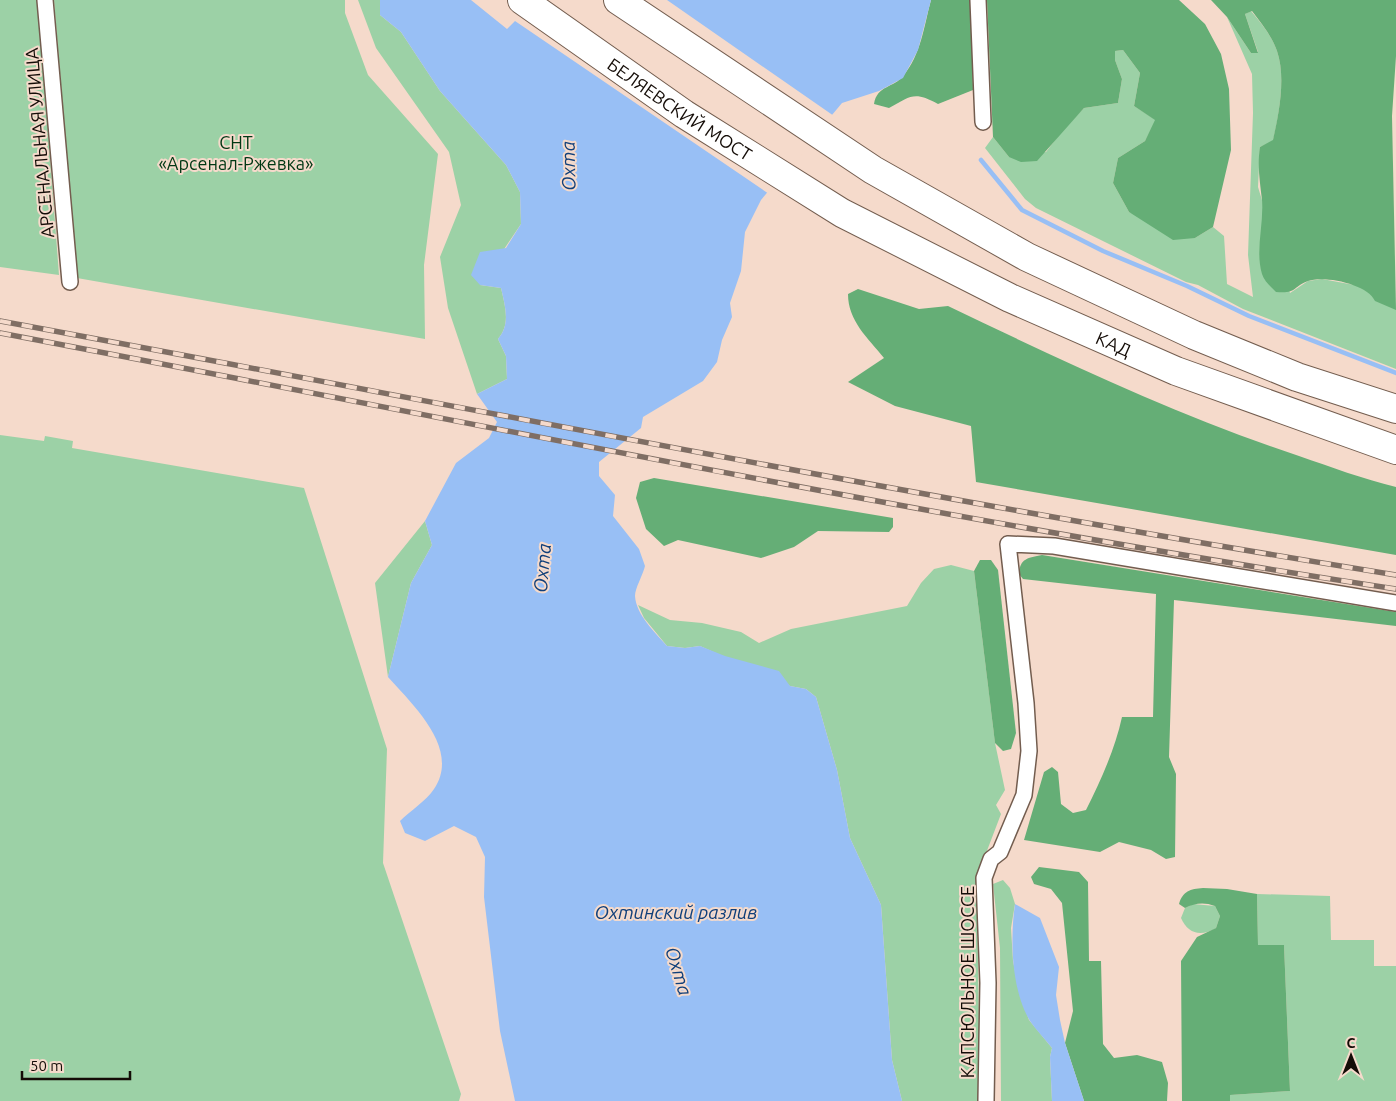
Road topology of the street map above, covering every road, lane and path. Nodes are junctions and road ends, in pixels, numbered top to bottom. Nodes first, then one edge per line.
1 (45, 0) edge
2 (522, 0) edge
3 (618, 0) edge
4 (978, 0) edge
5 (983, 122) dead end
6 (842, 213) joint
7 (70, 282) dead end
8 (1396, 409) edge
9 (1396, 450) edge
10 (1396, 603) edge
11 (986, 1101) edge

1 - 7 street, АРСЕНАЛЬНАЯ УЛИЦА
2 - 6 highway, БЕЛЯЕВСКИЙ МОСТ
3 - 8 highway
4 - 5 street
6 - 9 highway, КАД
10 - 11 street, КАПСЮЛЬНОЕ ШОССЕ

